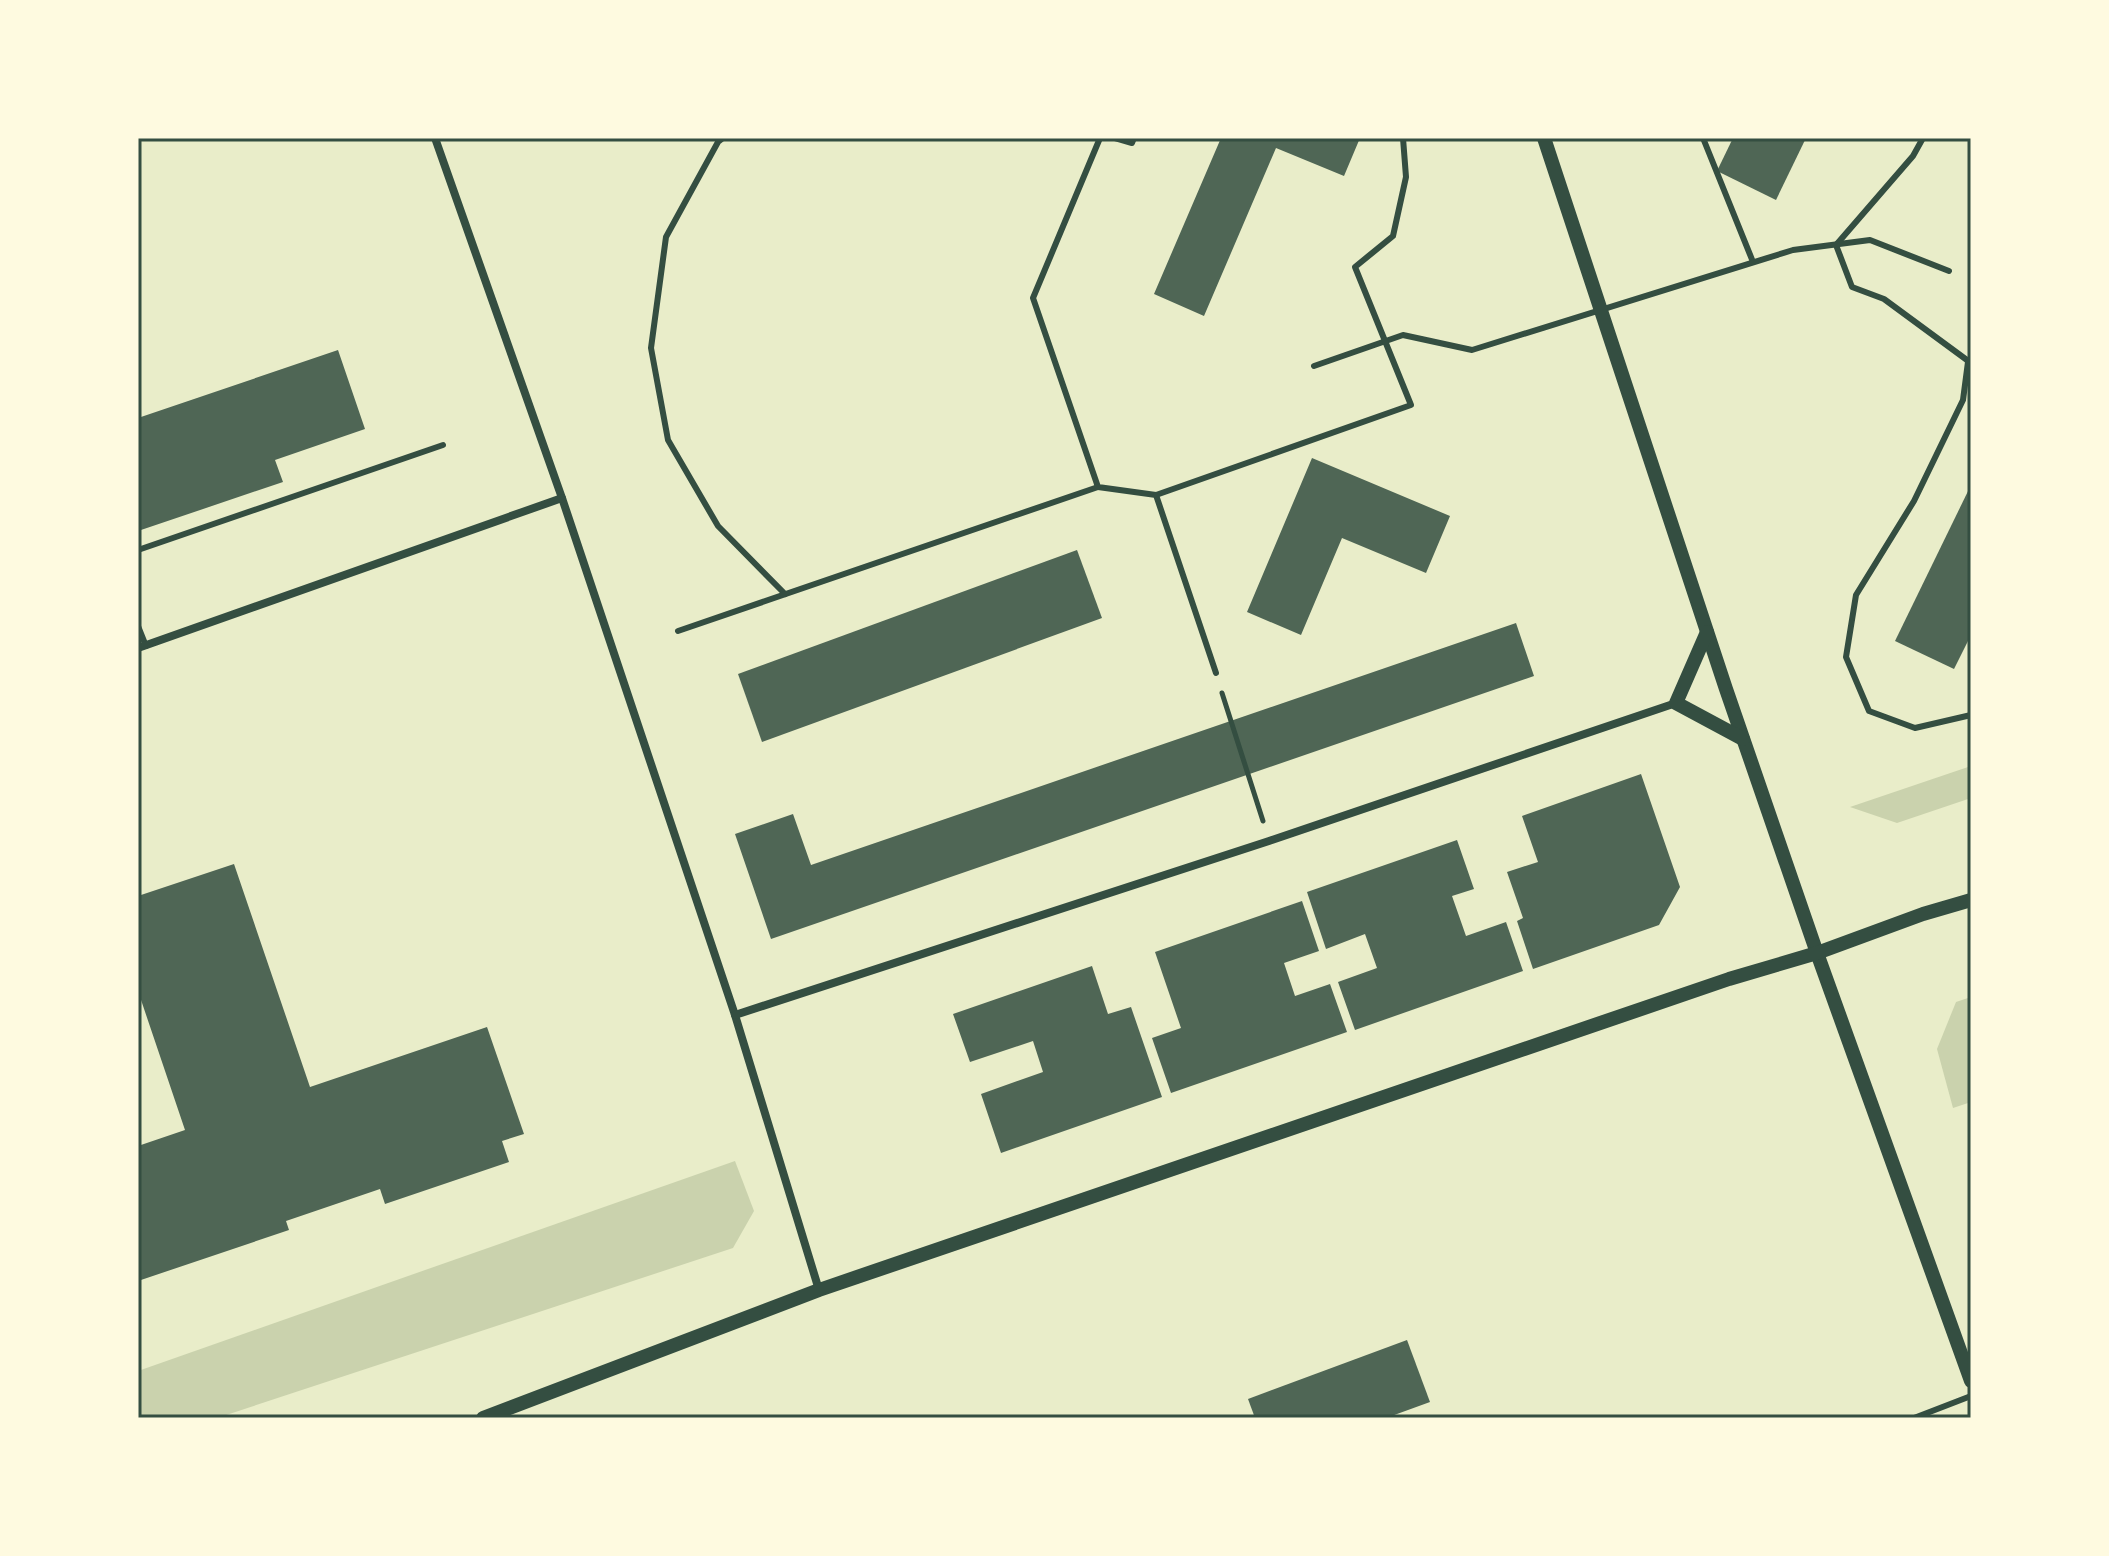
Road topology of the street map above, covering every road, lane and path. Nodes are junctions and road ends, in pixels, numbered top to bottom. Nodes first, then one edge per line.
1 (435, 138) edge
2 (723, 138) edge
3 (1100, 138) edge
4 (1115, 138) edge
5 (1134, 138) edge
6 (1403, 138) edge
7 (1544, 138) edge
8 (1703, 138) edge
9 (1923, 138) edge
10 (1836, 245) junction
11 (1753, 262) junction
12 (1949, 271) dead end
13 (1601, 309) junction
14 (1386, 341) junction
15 (1970, 362) edge
16 (1314, 366) dead end
17 (443, 445) dead end
18 (1098, 487) junction
19 (1156, 495) junction
20 (562, 498) junction
21 (138, 550) edge
22 (785, 594) junction
23 (138, 626) edge
24 (678, 631) dead end
25 (1707, 632) junction
26 (142, 647) edge
27 (1216, 673) joint
28 (1676, 703) junction
29 (1971, 715) edge
30 (1743, 739) junction
31 (1269, 841) junction
32 (1971, 900) edge
33 (1817, 953) junction
34 (735, 1015) junction
35 (819, 1290) junction
36 (1971, 1381) edge
37 (1971, 1396) edge
38 (483, 1418) edge
39 (1914, 1418) edge

1 - 20 street
2 - 22 lane
3 - 18 lane
4 - 5 lane
6 - 14 lane
7 - 13 street
8 - 11 lane
9 - 10 lane
10 - 11 lane
10 - 12 lane
10 - 15 lane
11 - 13 lane
13 - 14 lane
13 - 25 street
14 - 16 lane
14 - 19 lane
15 - 29 lane
17 - 21 lane
18 - 19 lane
18 - 22 lane
19 - 27 lane
20 - 26 street
20 - 34 street
22 - 24 lane
23 - 26 lane
25 - 28 street
25 - 30 street
27 - 31 path
28 - 30 street
28 - 31 street
30 - 33 street
31 - 34 street
32 - 33 street
33 - 35 street
33 - 36 street
34 - 35 street
35 - 38 street
37 - 39 lane

